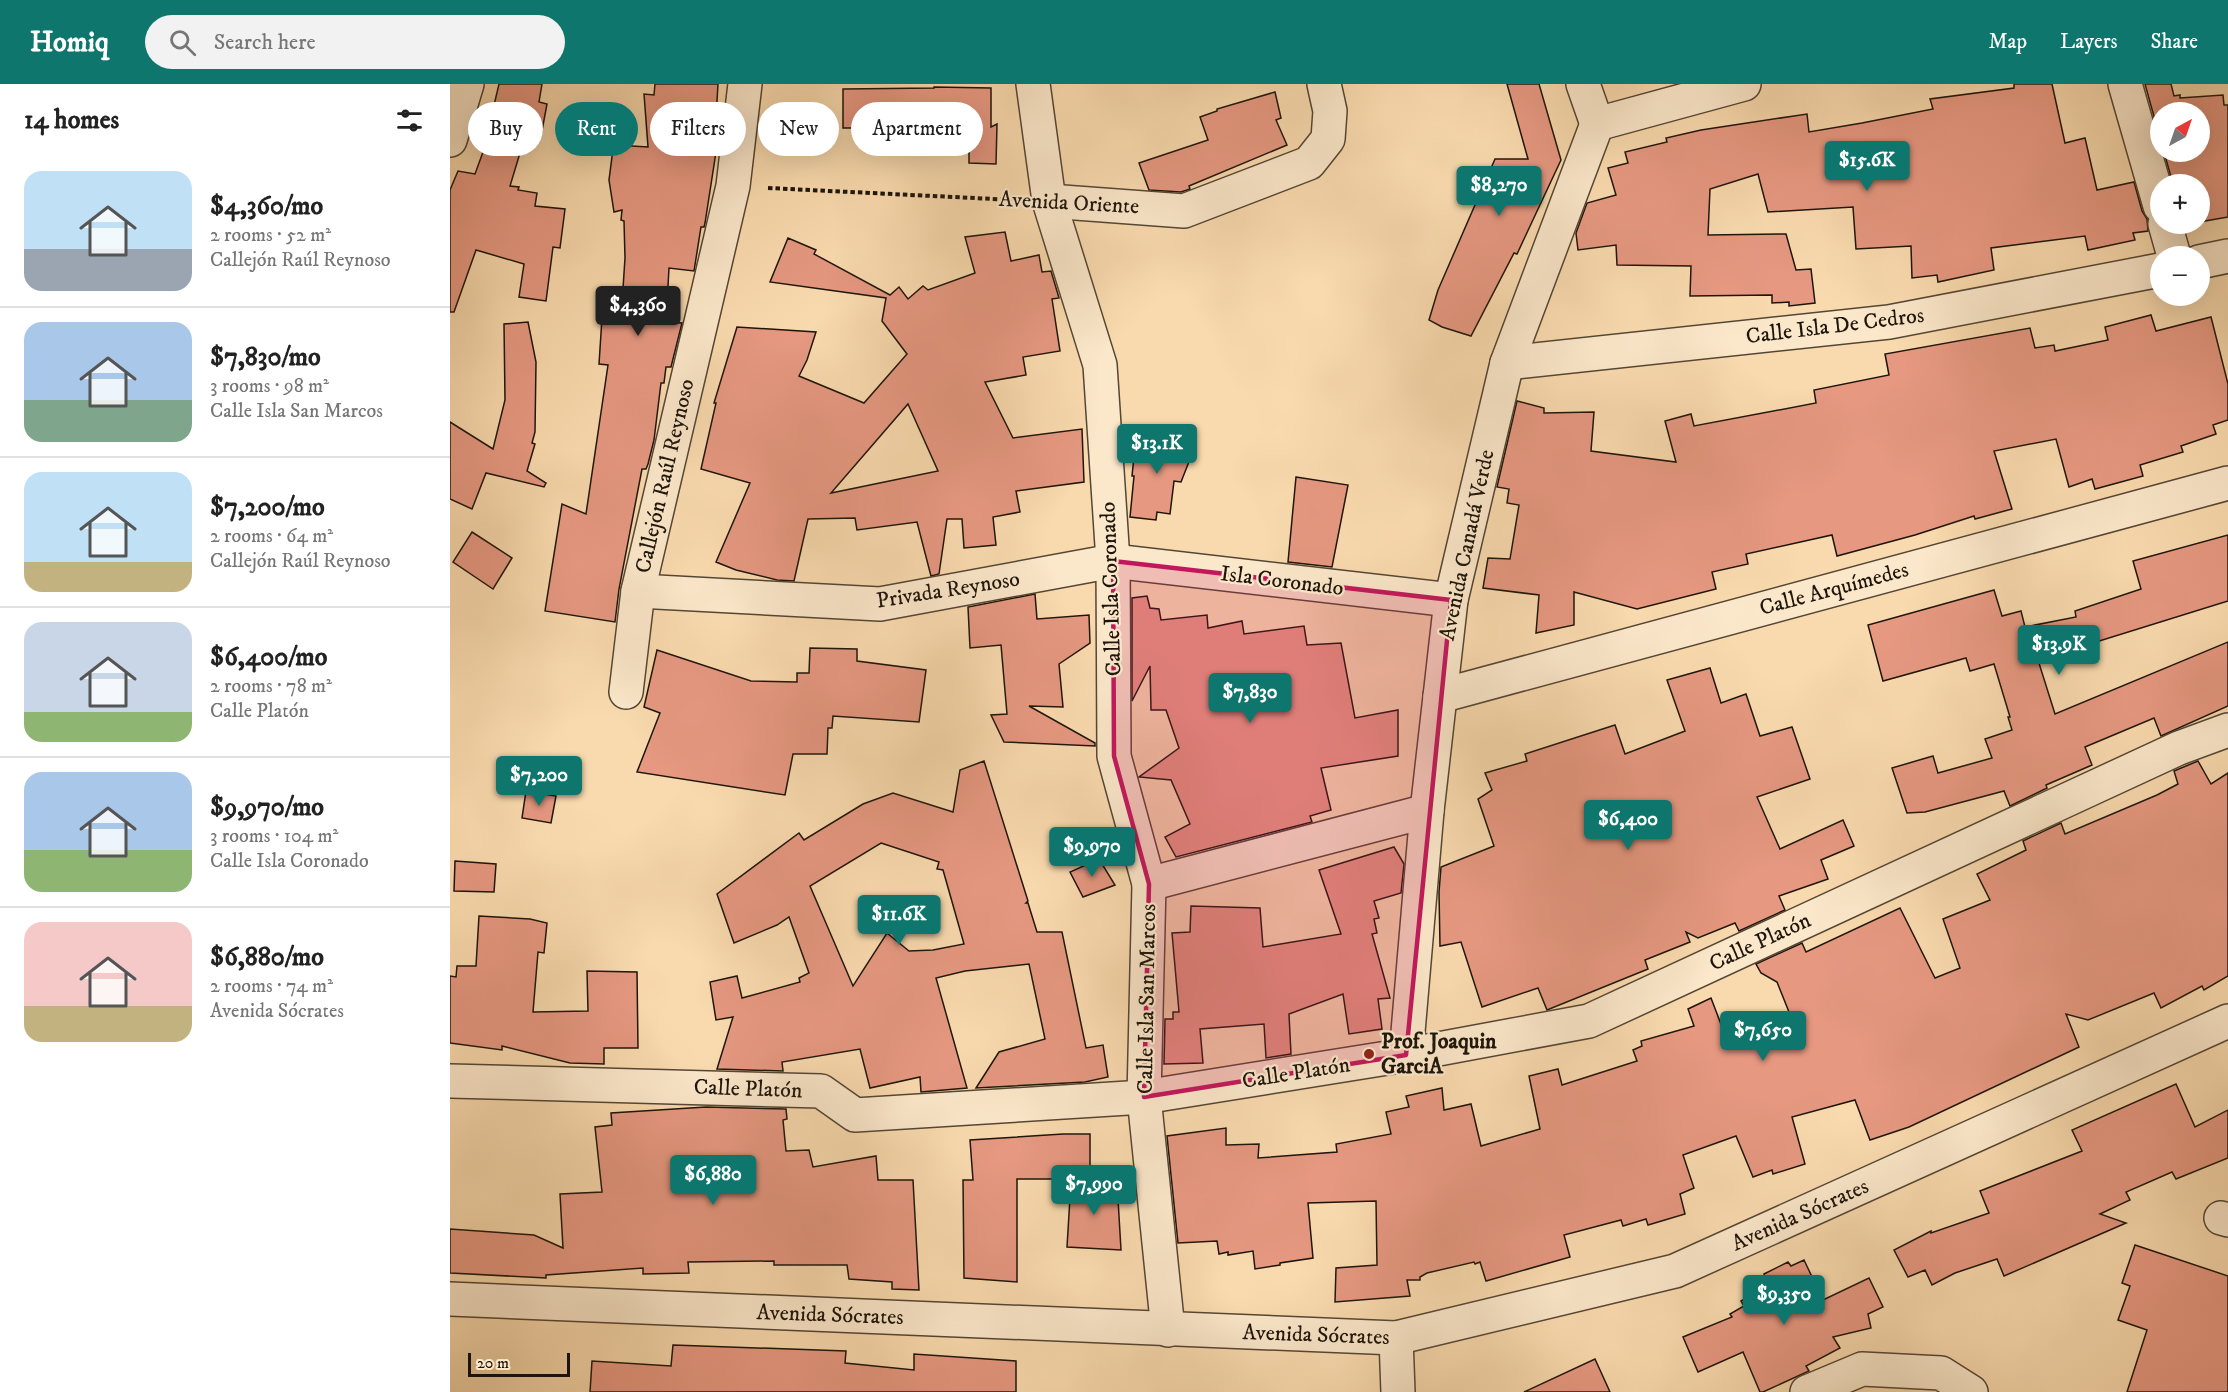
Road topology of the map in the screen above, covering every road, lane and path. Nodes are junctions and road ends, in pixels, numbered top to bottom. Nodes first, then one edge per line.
1 (467, 84) edge
2 (745, 84) edge
3 (1032, 84) edge
4 (1324, 84) edge
5 (1583, 84) edge
6 (1744, 84) edge
7 (2125, 84) edge
8 (1597, 124) junction
9 (450, 140) edge
10 (2151, 174) edge
11 (733, 186) junction
12 (1048, 201) junction
13 (2228, 256) edge
14 (2210, 260) edge
15 (2150, 272) edge
16 (1507, 363) junction
17 (2228, 483) edge
18 (1113, 561) junction
19 (638, 591) junction
20 (1452, 600) junction
21 (626, 692) dead end
22 (1440, 696) junction
23 (2228, 730) edge
24 (1427, 811) junction
25 (1149, 884) junction
26 (2228, 1021) edge
27 (1406, 1055) junction
28 (450, 1081) edge
29 (1144, 1097) junction
30 (450, 1299) edge
31 (1168, 1330) junction
32 (1396, 1338) junction
33 (1398, 1392) edge
34 (1807, 1392) edge
35 (1971, 1392) edge

1 - 9 street
2 - 11 street, Callejón Raúl Reynoso
3 - 12 street, Calle Isla Coronado
4 - 12 street, Avenida Oriente
5 - 8 street
6 - 8 street
7 - 10 street
8 - 16 street, Avenida Canadá Verde
11 - 12 path, Avenida Oriente
11 - 19 street, Callejón Raúl Reynoso
12 - 18 street, Calle Isla Coronado
13 - 14 street
15 - 16 street, Calle Isla De Cedros
16 - 20 street, Avenida Canadá Verde
17 - 22 street, Calle Arquímedes
18 - 19 street, Privada Reynoso
18 - 20 street, Isla Coronado
18 - 25 street, Calle Isla Coronado
19 - 21 street, Callejón Raúl Reynoso
20 - 22 street, Avenida Canadá Verde
22 - 24 street, Avenida Canadá Verde
23 - 27 street, Calle Platón
24 - 25 street, Calle Isla San Marcos
24 - 27 street, Avenida Canadá Verde
25 - 29 street, Calle Isla San Marcos
26 - 32 street, Avenida Sócrates
27 - 29 street, Calle Platón
28 - 29 street, Calle Platón
29 - 31 street, Calle Isla San Marcos
30 - 31 street, Avenida Sócrates
31 - 32 street, Avenida Sócrates
32 - 33 street
34 - 35 street

